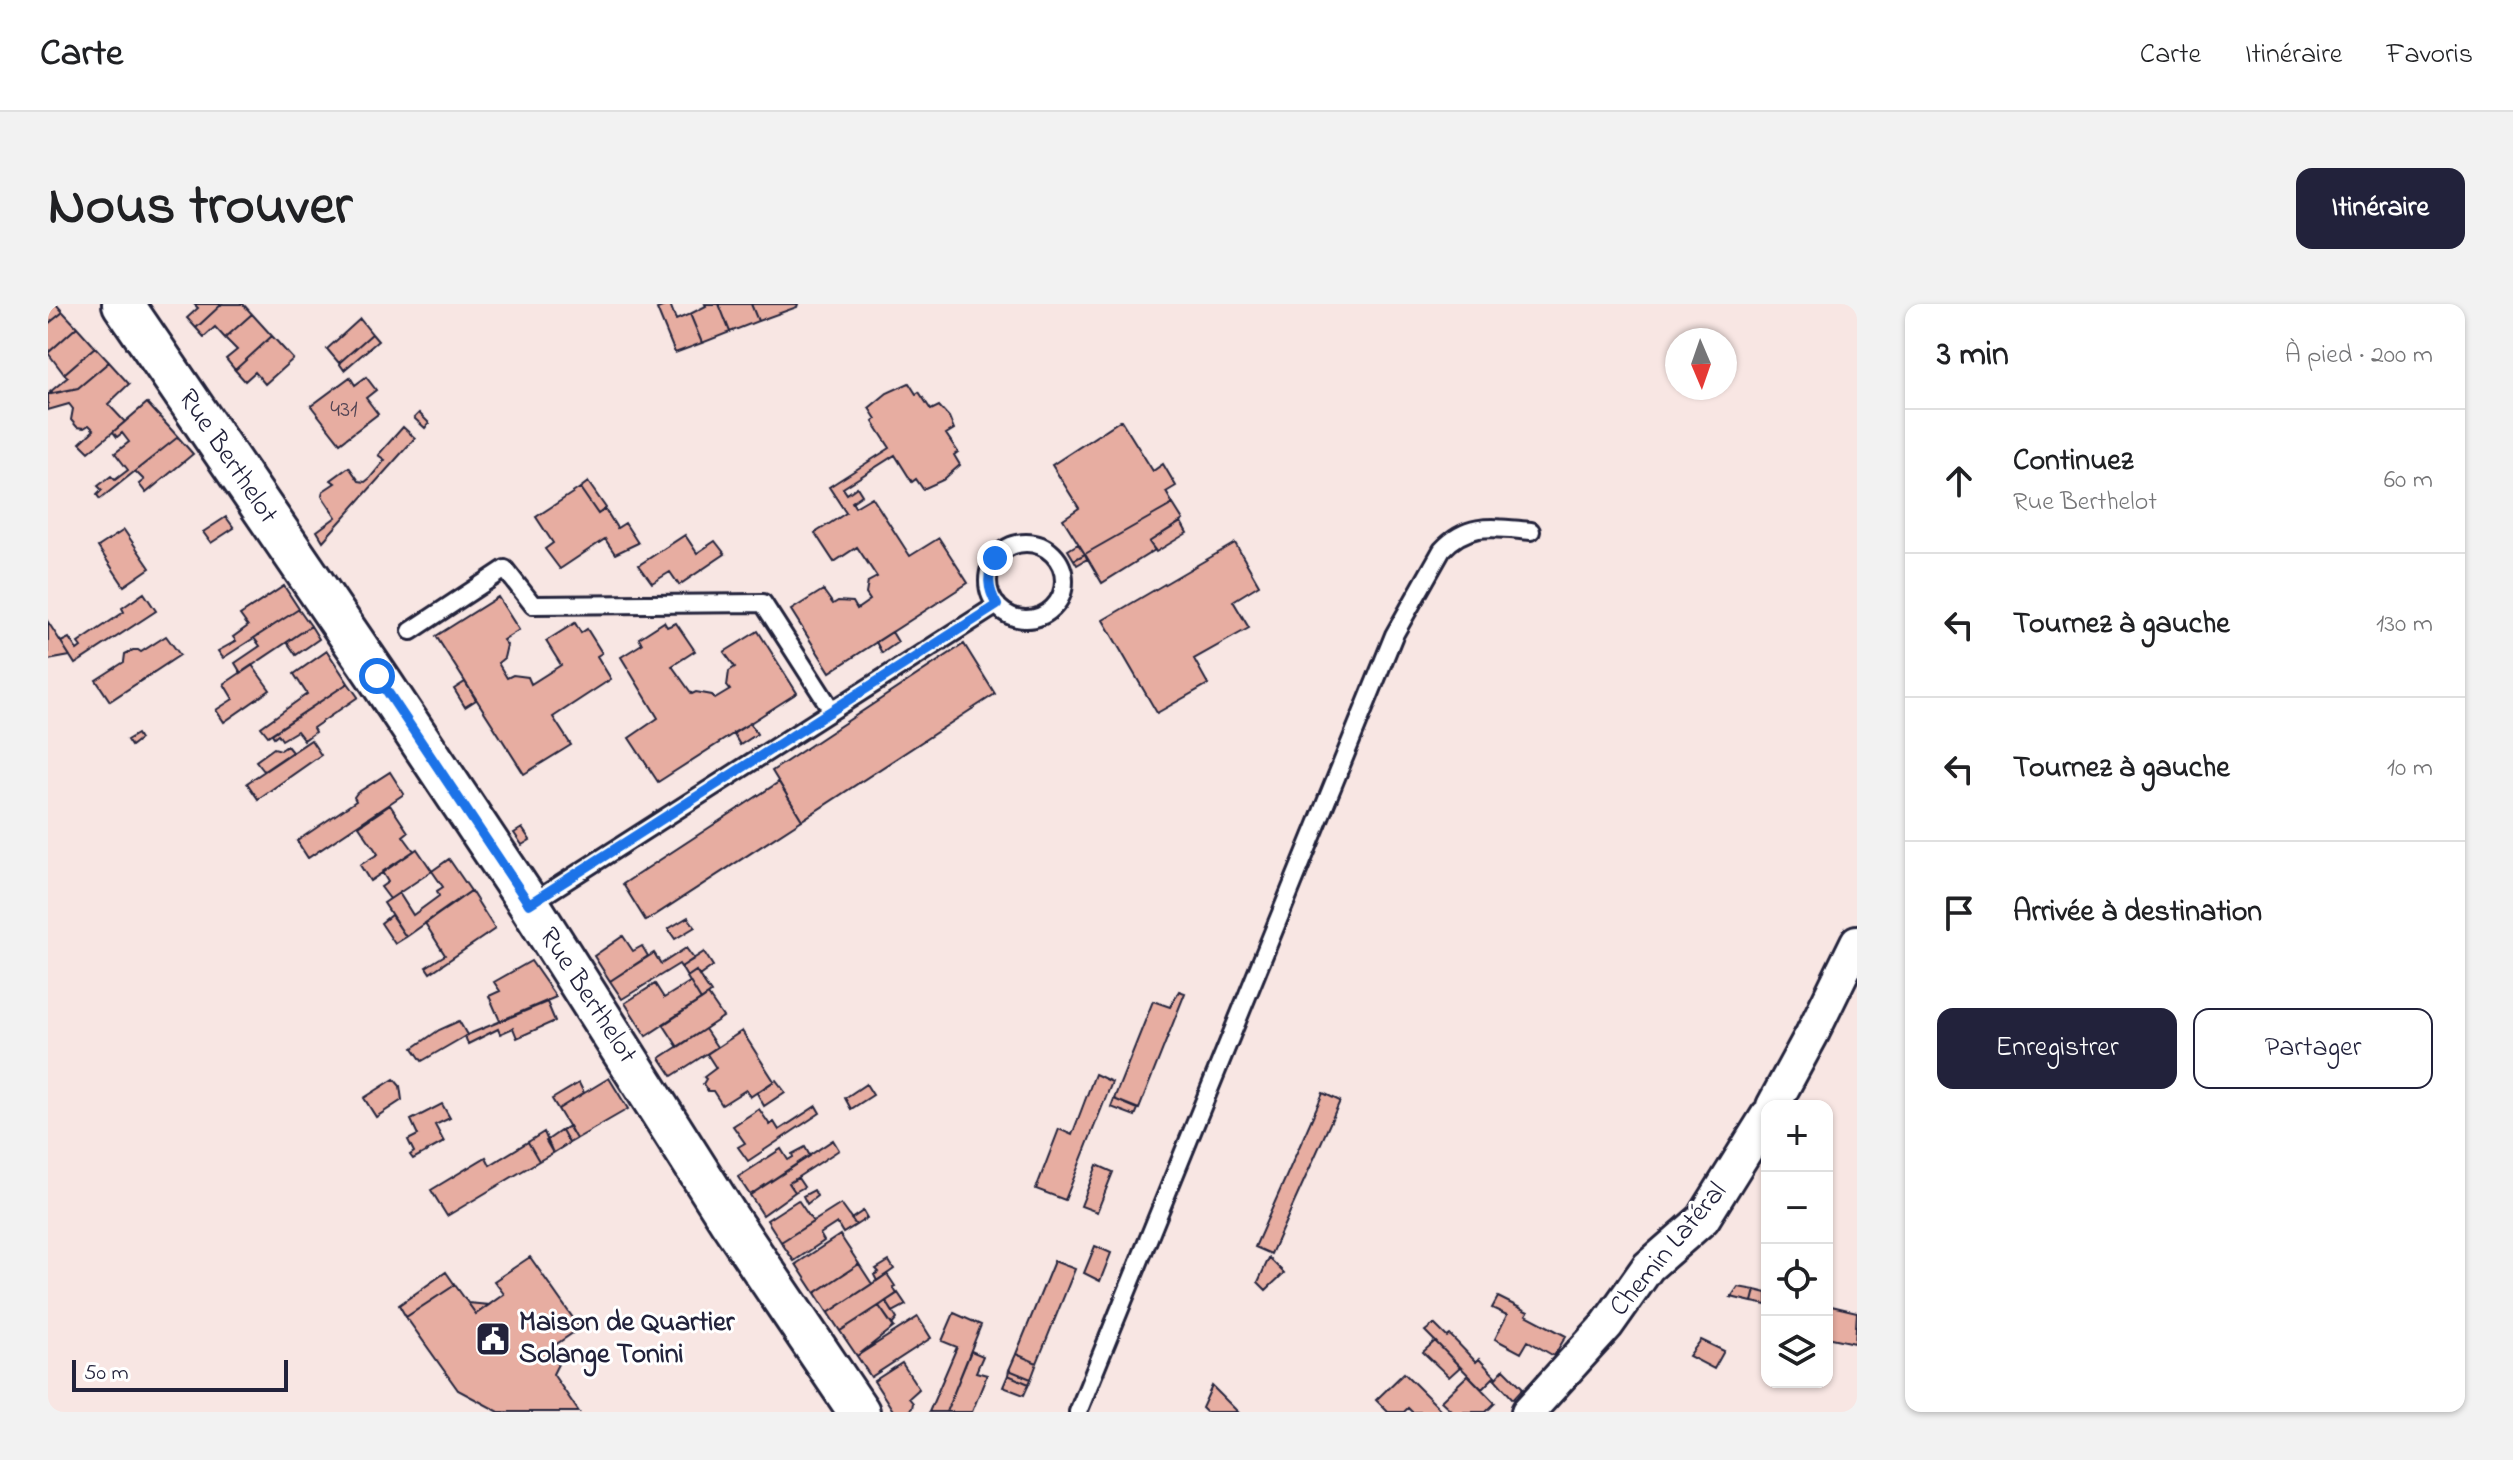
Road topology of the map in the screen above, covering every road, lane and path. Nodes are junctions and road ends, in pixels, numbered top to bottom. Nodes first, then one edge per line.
1 (123, 304) edge
2 (1531, 531) dead end
3 (997, 605) junction
4 (411, 631) dead end
5 (831, 709) junction
6 (529, 904) junction
7 (1857, 942) edge
8 (1776, 1100) edge
9 (1761, 1126) edge
10 (859, 1412) edge
11 (1078, 1412) edge
12 (1528, 1412) edge

1 - 6 street, Rue Berthelot
2 - 11 lane
3 - 3 lane
3 - 5 lane
4 - 5 lane
5 - 6 lane
6 - 10 street, Rue Berthelot
7 - 8 street
9 - 12 street, Chemin Latéral

